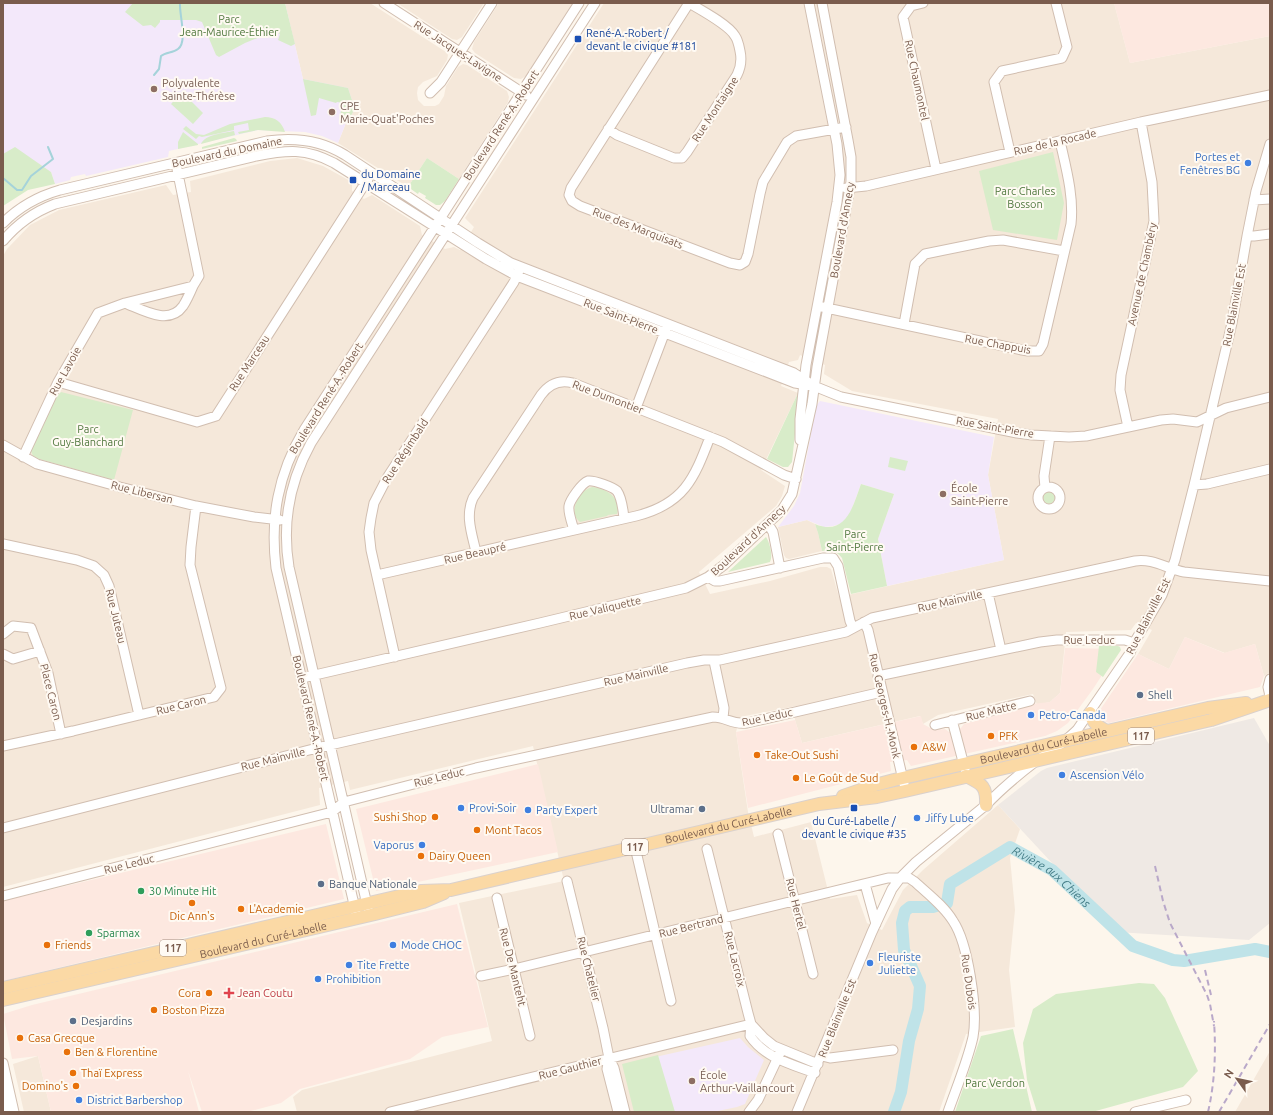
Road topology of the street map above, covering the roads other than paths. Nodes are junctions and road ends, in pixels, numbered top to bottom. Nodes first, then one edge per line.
1 (384, 3) edge
2 (492, 3) edge
3 (580, 3) edge
4 (595, 3) edge
5 (689, 3) edge
6 (809, 3) edge
7 (822, 3) edge
8 (923, 3) edge
9 (1056, 3) edge
10 (460, 52) junction
11 (522, 92) junction
12 (430, 93) dead end
13 (1270, 95) edge
14 (533, 99) junction
15 (1141, 122) junction
16 (846, 127) junction
17 (834, 128) junction
18 (608, 129) junction
19 (1060, 140) junction
20 (1270, 144) edge
21 (1010, 152) junction
22 (175, 163) junction
23 (936, 169) junction
24 (372, 172) junction
25 (178, 174) junction
26 (366, 182) junction
27 (839, 188) junction
28 (850, 188) junction
29 (1270, 199) edge
30 (1254, 200) junction
31 (442, 218) junction
32 (3, 223) edge
33 (435, 227) junction
34 (449, 229) junction
35 (1270, 234) edge
36 (1247, 236) junction
37 (3, 241) edge
38 (1064, 251) junction
39 (519, 271) junction
40 (193, 286) junction
41 (125, 303) junction
42 (817, 306) junction
43 (828, 308) junction
44 (668, 324) junction
45 (904, 324) junction
46 (664, 333) junction
47 (58, 382) junction
48 (804, 382) junction
49 (814, 386) junction
50 (1270, 397) edge
51 (636, 408) junction
52 (1210, 416) junction
53 (1128, 427) junction
54 (1050, 436) junction
55 (710, 437) junction
56 (3, 445) edge
57 (800, 456) junction
58 (23, 457) junction
59 (1270, 469) edge
60 (796, 480) junction
61 (1194, 485) junction
62 (1045, 488) dead end
63 (196, 506) junction
64 (624, 518) junction
65 (274, 519) junction
66 (287, 520) junction
67 (768, 524) junction
68 (574, 530) junction
69 (3, 544) edge
70 (476, 552) junction
71 (780, 568) junction
72 (1172, 569) junction
73 (377, 575) junction
74 (708, 577) junction
75 (1270, 581) edge
76 (988, 592) junction
77 (864, 622) junction
78 (853, 628) junction
79 (3, 634) edge
80 (1134, 643) junction
81 (1001, 650) junction
82 (40, 651) junction
83 (3, 654) edge
84 (395, 657) junction
85 (714, 661) junction
86 (314, 675) junction
87 (878, 676) junction
88 (302, 678) junction
89 (1270, 679) edge
90 (882, 692) junction
91 (1270, 696) edge
92 (1270, 700) edge
93 (1030, 701) dead end
94 (1090, 713) junction
95 (139, 715) junction
96 (723, 718) junction
97 (952, 720) junction
98 (935, 724) dead end
99 (1107, 731) junction
100 (61, 734) junction
101 (1068, 740) junction
102 (330, 745) junction
103 (3, 746) edge
104 (1036, 747) junction
105 (318, 748) junction
106 (1071, 753) junction
107 (1038, 760) junction
108 (963, 764) junction
109 (966, 776) junction
110 (902, 778) junction
111 (905, 791) junction
112 (344, 802) junction
113 (819, 804) junction
114 (986, 805) junction
115 (332, 812) junction
116 (3, 828) edge
117 (778, 834) dead end
118 (634, 847) junction
119 (707, 849) dead end
120 (901, 877) junction
121 (567, 881) dead end
122 (864, 884) junction
123 (3, 896) edge
124 (496, 898) dead end
125 (795, 901) junction
126 (368, 909) junction
127 (356, 912) junction
128 (725, 918) junction
129 (876, 924) junction
130 (655, 935) junction
131 (585, 952) junction
132 (514, 969) junction
133 (813, 974) dead end
134 (481, 976) dead end
135 (3, 988) edge
136 (3, 1000) edge
137 (671, 1001) dead end
138 (751, 1024) junction
139 (530, 1036) dead end
140 (894, 1050) dead end
141 (779, 1054) junction
142 (609, 1058) junction
143 (3, 1063) edge
144 (818, 1064) junction
145 (3, 1092) edge
146 (1186, 1100) dead end
147 (7, 1112) edge
148 (14, 1112) edge
149 (390, 1112) edge
150 (618, 1112) edge
151 (625, 1112) edge
152 (749, 1112) edge
153 (797, 1112) edge
154 (948, 1112) edge
155 (1135, 1112) edge

1 - 10 street, Rue Jacques-Lavigne
2 - 10 street
3 - 11 street, Boulevard René-A.-Robert
4 - 14 street, Boulevard René-A.-Robert
5 - 18 street, Rue des Marquisats
5 - 18 street, Rue Montaigne
6 - 17 street, Boulevard d'Annecy
7 - 16 street, Boulevard d'Annecy
8 - 23 street, Rue Chaumontel
9 - 21 street
10 - 11 street, Rue Jacques-Lavigne
10 - 12 street
11 - 14 street, Rue Jacques-Lavigne
11 - 31 street, Boulevard René-A.-Robert
13 - 15 street, Rue de la Rocade
14 - 34 street, Boulevard René-A.-Robert
15 - 19 street, Rue de la Rocade
15 - 53 street, Avenue de Chambéry
16 - 17 street, Rue des Marquisats
16 - 28 street, Boulevard d'Annecy
17 - 18 street, Rue des Marquisats
17 - 27 street, Boulevard d'Annecy
19 - 21 street, Rue de la Rocade
19 - 38 street, Rue Chappuis
20 - 30 street, Rue Blainville Est
21 - 23 street, Rue de la Rocade
22 - 24 street, Boulevard du Domaine
22 - 25 street
22 - 32 street, Boulevard du Domaine
23 - 28 street, Rue de la Rocade
24 - 26 street, Rue Marceau
24 - 31 street, Boulevard du Domaine
25 - 26 street, Boulevard du Domaine
25 - 37 street, Boulevard du Domaine
25 - 40 street
26 - 33 street, Boulevard du Domaine
26 - 47 street, Rue Marceau
27 - 28 street, Rue de la Rocade
27 - 42 street, Boulevard d'Annecy
28 - 43 street, Boulevard d'Annecy
29 - 30 street
30 - 36 street, Rue Blainville Est
31 - 33 street, Boulevard René-A.-Robert
31 - 34 street, Rue Saint-Pierre
33 - 34 street, Rue Saint-Pierre
33 - 65 street, Boulevard René-A.-Robert
34 - 39 street, Rue Saint-Pierre
34 - 66 street, Boulevard René-A.-Robert
35 - 36 street
36 - 52 street, Rue Blainville Est
38 - 45 street
38 - 45 street, Rue Chappuis
39 - 44 street, Rue Saint-Pierre
39 - 46 street, Rue Saint-Pierre
39 - 73 street, Rue Régimbald
40 - 41 street, Rue Lavoie
40 - 41 street
41 - 47 street, Rue Lavoie
42 - 43 street, Rue Chappuis
42 - 48 street, Boulevard d'Annecy
43 - 45 street, Rue Chappuis
43 - 49 street, Boulevard d'Annecy
44 - 46 street
44 - 48 street, Rue Saint-Pierre
46 - 48 street, Rue Saint-Pierre
46 - 51 street
47 - 58 street, Rue Lavoie
48 - 49 street, Rue Saint-Pierre
48 - 57 street, Boulevard d'Annecy
49 - 54 street, Rue Saint-Pierre
49 - 57 street, Boulevard d'Annecy
50 - 52 street, Rue Saint-Pierre
51 - 55 street, Rue Dumontier
51 - 70 street, Rue Dumontier
52 - 53 street, Rue Saint-Pierre
52 - 61 street, Rue Blainville Est
53 - 54 street, Rue Saint-Pierre
54 - 62 street
55 - 60 street, Rue Dumontier
55 - 64 street, Rue Beaupré
56 - 58 street, Rue Libersan
57 - 60 street, Boulevard d'Annecy
58 - 63 street, Rue Libersan
59 - 61 street
60 - 67 street, Boulevard d'Annecy
61 - 72 street, Rue Blainville Est
63 - 65 street, Rue Libersan
63 - 95 street, Rue Caron
64 - 68 street, Rue Beaupré
64 - 68 street
65 - 66 street, Rue Libersan
65 - 88 street, Boulevard René-A.-Robert
66 - 86 street, Boulevard René-A.-Robert
67 - 71 street
67 - 74 street, Boulevard d'Annecy
68 - 70 street, Rue Beaupré
69 - 95 street, Rue Juteau
70 - 73 street, Rue Beaupré
71 - 74 street
71 - 78 street
72 - 75 street, Rue Mainville
72 - 76 street, Rue Mainville
72 - 80 street, Rue Blainville Est
73 - 84 street, Rue Régimbald
74 - 84 street, Rue Valiquette
76 - 77 street, Rue Mainville
76 - 81 street
77 - 78 street, Rue Mainville
77 - 87 street, Rue Georges-H.-Monk
78 - 85 street, Rue Mainville
79 - 82 street, Place Caron
80 - 81 street, Rue Leduc
80 - 94 street, Rue Blainville Est
81 - 87 street, Rue Leduc
82 - 83 street, Place Caron
82 - 100 street, Place Caron
84 - 86 street, Rue Valiquette
85 - 96 street
85 - 102 street, Rue Mainville
86 - 88 street, Rue Valiquette
86 - 102 street, Boulevard René-A.-Robert
87 - 90 street, Rue Georges-H.-Monk
88 - 105 street, Boulevard René-A.-Robert
89 - 91 street
90 - 96 street, Rue Leduc
90 - 110 street, Rue Georges-H.-Monk
92 - 99 main road, Boulevard du Curé-Labelle / 117
92 - 106 main road, Boulevard du Curé-Labelle / 117
93 - 97 street, Rue Matte
94 - 99 main road
94 - 101 street, Rue Blainville Est
95 - 100 street, Rue Caron
96 - 112 street, Rue Leduc
97 - 98 street, Rue Matte
97 - 108 street, Rue Matte
99 - 101 main road, Boulevard du Curé-Labelle / 117
100 - 103 street, Rue Caron
101 - 104 main road, Boulevard du Curé-Labelle / 117
101 - 106 street
101 - 107 street, Rue Blainville Est
102 - 105 street, Rue Mainville
102 - 112 street, Boulevard René-A.-Robert
104 - 107 street
104 - 108 main road, Boulevard du Curé-Labelle / 117
105 - 115 street, Boulevard René-A.-Robert
105 - 116 street, Rue Mainville
106 - 107 main road, Boulevard du Curé-Labelle / 117
107 - 109 main road, Boulevard du Curé-Labelle / 117
107 - 114 street, Rue Blainville Est
108 - 109 street, Rue Matte
108 - 110 main road, Boulevard du Curé-Labelle / 117
109 - 111 main road, Boulevard du Curé-Labelle / 117
109 - 114 main road
110 - 111 street, Rue Georges-H.-Monk
110 - 113 main road, Boulevard du Curé-Labelle / 117
111 - 113 main road, Boulevard du Curé-Labelle / 117
112 - 115 street, Rue Leduc
112 - 126 street, Boulevard René-A.-Robert
113 - 118 main road, Boulevard du Curé-Labelle / 117
114 - 120 street, Rue Blainville Est
115 - 123 street, Rue Leduc
115 - 127 street, Boulevard René-A.-Robert
117 - 125 street, Rue Hertel
118 - 126 main road, Boulevard du Curé-Labelle / 117
118 - 130 street
119 - 128 street, Rue Lacroix
120 - 122 street, Rue Bertrand
120 - 129 street, Rue Blainville Est
120 - 154 street, Rue Dubois
121 - 131 street, Rue Chatelier
122 - 125 street, Rue Bertrand
122 - 129 street
124 - 132 street, Rue De Manteht
125 - 128 street, Rue Bertrand
125 - 133 street, Rue Hertel
126 - 127 main road, Boulevard du Curé-Labelle / 117
127 - 135 main road, Boulevard du Curé-Labelle / 117
127 - 136 main road, Boulevard du Curé-Labelle / 117
128 - 130 street, Rue Bertrand
128 - 138 street, Rue Lacroix
129 - 144 street, Rue Blainville Est
130 - 131 street, Rue Bertrand
130 - 137 street
131 - 132 street, Rue Bertrand
131 - 142 street, Rue Chatelier
132 - 134 street, Rue Bertrand
132 - 139 street, Rue De Manteht
138 - 141 street, Rue Lacroix
138 - 142 street, Rue Gauthier
140 - 144 street, Rue Lacroix
141 - 144 street, Rue Lacroix
141 - 152 street
142 - 149 street, Rue Gauthier
142 - 150 street
142 - 151 street
143 - 148 street
144 - 153 street, Rue Blainville Est
145 - 147 street
146 - 155 street

